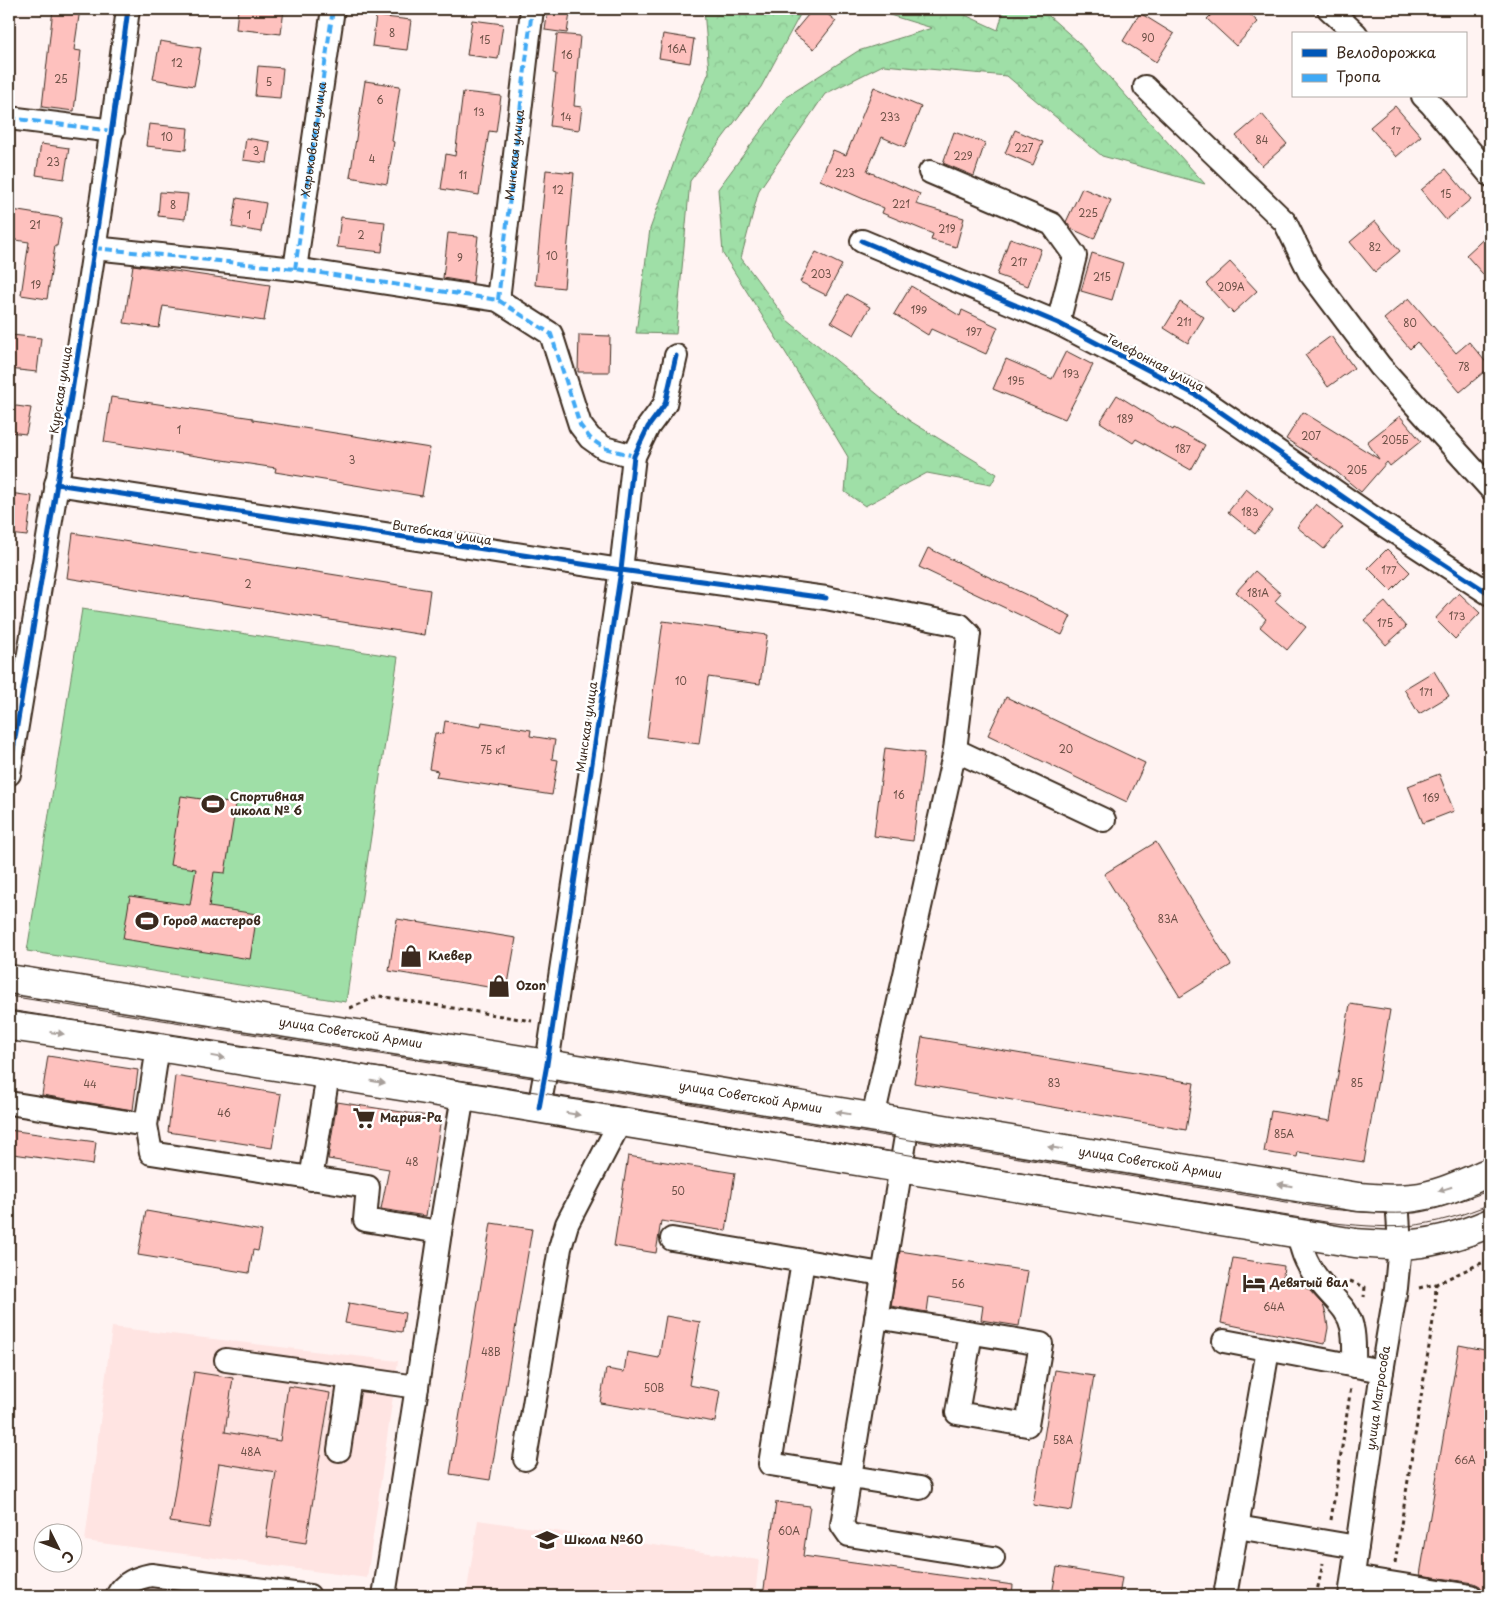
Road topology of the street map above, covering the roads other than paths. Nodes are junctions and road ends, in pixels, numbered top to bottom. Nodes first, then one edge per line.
1 (128, 9) edge
2 (333, 9) edge
3 (532, 9) edge
4 (1329, 9) edge
5 (1354, 32) edge
6 (1144, 87) dead end
7 (1425, 98) edge
8 (9, 118) edge
9 (112, 131) junction
10 (930, 172) dead end
11 (1490, 175) edge
12 (862, 241) dead end
13 (94, 248) junction
14 (295, 269) junction
15 (498, 300) junction
16 (1058, 323) junction
17 (676, 356) dead end
18 (634, 456) junction
19 (56, 484) junction
20 (1490, 488) edge
21 (621, 570) junction
22 (1490, 594) edge
23 (12, 730) edge
24 (955, 750) junction
25 (9, 774) edge
26 (1104, 820) dead end
27 (9, 979) edge
28 (9, 1026) edge
29 (158, 1048) junction
30 (548, 1064) junction
31 (328, 1075) junction
32 (464, 1096) junction
33 (9, 1103) edge
34 (539, 1108) junction
35 (873, 1118) junction
36 (620, 1122) junction
37 (146, 1124) junction
38 (908, 1124) junction
39 (900, 1169) junction
40 (1490, 1172) edge
41 (312, 1179) junction
42 (1398, 1199) junction
43 (1490, 1223) edge
44 (440, 1232) junction
45 (1299, 1235) junction
46 (672, 1239) dead end
47 (1400, 1245) junction
48 (803, 1261) junction
49 (882, 1274) junction
50 (876, 1317) junction
51 (970, 1333) junction
52 (1224, 1341) dead end
53 (1268, 1350) junction
54 (226, 1360) dead end
55 (1354, 1366) junction
56 (1382, 1371) junction
57 (350, 1378) junction
58 (417, 1387) junction
59 (339, 1450) dead end
60 (526, 1459) dead end
61 (849, 1476) junction
62 (920, 1488) dead end
63 (1237, 1527) junction
64 (1357, 1547) junction
65 (993, 1558) dead end
66 (1351, 1587) edge
67 (117, 1596) edge
68 (309, 1596) edge
69 (384, 1596) edge
70 (1225, 1596) edge
71 (1471, 1596) edge

1 - 9 street, Курская улица
2 - 14 street, Харьковская улица
3 - 15 street, Минская улица
4 - 5 street
6 - 20 street
7 - 11 street
8 - 9 street
9 - 13 street, Курская улица
10 - 16 street
12 - 16 street, Телефонная улица
13 - 14 street
13 - 19 street, Курская улица
14 - 15 street
15 - 18 street
16 - 22 street, Телефонная улица
17 - 18 street, Минская улица
18 - 21 street, Минская улица
19 - 21 street, Витебская улица
19 - 23 street, Курская улица
21 - 24 street, Витебская улица
21 - 30 street, Минская улица
23 - 25 street, Курская улица
24 - 26 street
24 - 35 street
27 - 30 main road, улица Советской Армии
28 -> 29 main road
29 -> 31 main road
29 - 37 street
30 - 34 street, Минская улица
35 -> 30 main road, улица Советской Армии
31 -> 32 main road
31 - 41 street
32 - 34 main road
32 - 44 street
33 - 37 street
34 -> 36 main road
35 - 38 main road, улица Советской Армии
36 - 39 main road
36 - 60 street
37 - 41 street
38 - 39 street
42 -> 38 main road, улица Советской Армии
39 - 45 main road
39 - 49 street
40 -> 42 main road, улица Советской Армии
41 - 44 street
42 - 47 street, улица Матросова
43 - 47 main road
44 - 58 street
45 - 47 main road
45 - 55 street
46 - 48 street
47 - 56 street, улица Матросова
48 - 49 street
48 - 61 street
49 - 50 street
50 - 51 street
50 - 61 street
51 - 51 street
52 - 53 street
53 - 55 street
53 - 63 street
54 - 57 street
55 - 56 street
56 - 64 street, улица Матросова
57 - 58 street
57 - 59 street
58 - 69 street
61 - 62 street
61 - 65 street
63 - 64 street
63 - 70 street
64 - 66 street, улица Матросова
66 - 71 street
67 - 68 street

